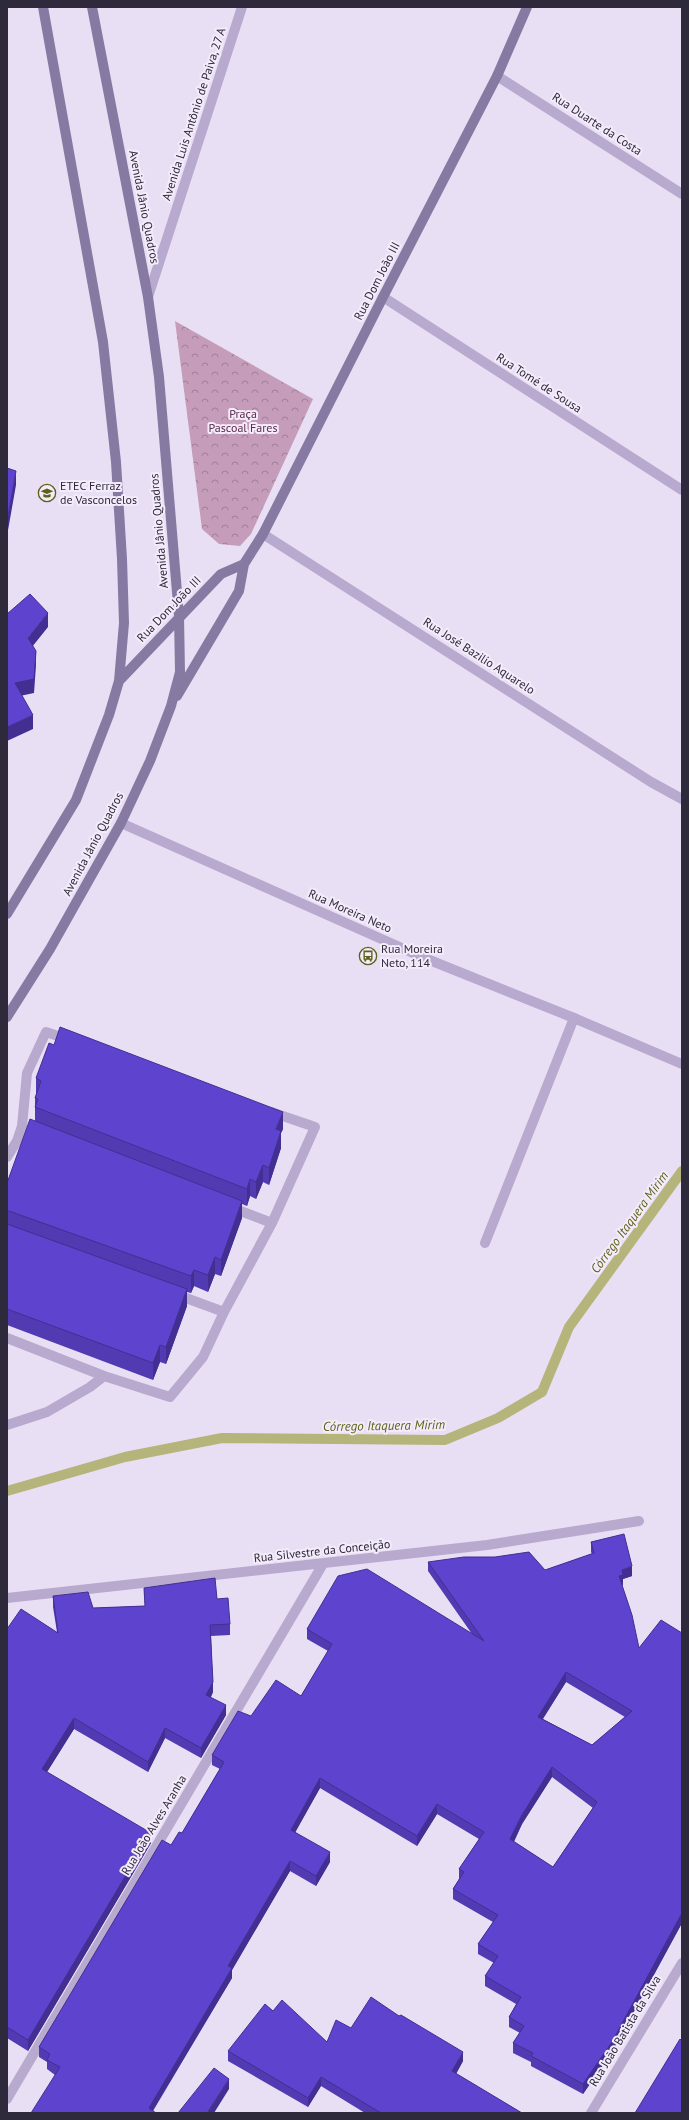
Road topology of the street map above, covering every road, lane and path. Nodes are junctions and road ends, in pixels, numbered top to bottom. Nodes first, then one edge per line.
1 (43, 7) edge
2 (92, 7) edge
3 (242, 7) edge
4 (527, 7) edge
5 (497, 76) junction
6 (682, 194) edge
7 (148, 296) junction
8 (382, 297) junction
9 (682, 490) edge
10 (263, 534) junction
11 (244, 564) junction
12 (179, 616) junction
13 (119, 681) junction
14 (172, 706) junction
15 (682, 799) edge
16 (121, 823) junction
17 (7, 914) edge
18 (7, 1017) edge
19 (574, 1018) junction
20 (76, 1043) edge
21 (682, 1064) edge
22 (265, 1109) edge
23 (7, 1157) edge
24 (220, 1203) edge
25 (272, 1223) junction
26 (485, 1243) dead end
27 (164, 1290) edge
28 (224, 1312) junction
29 (7, 1338) edge
30 (104, 1376) junction
31 (9, 1422) edge
32 (639, 1521) dead end
33 (324, 1564) junction
34 (7, 1598) edge
35 (682, 1963) edge
36 (7, 2099) edge
37 (591, 2113) edge

1 - 13 main road
2 - 7 main road, Avenida Jânio Quadros
3 - 7 street, Avenida Luis Antônio de Paiva, 27 A
4 - 5 main road, Rua Dom João III
5 - 6 street, Rua Duarte da Costa
5 - 8 main road, Rua Dom João III
7 - 12 main road, Avenida Jânio Quadros
8 - 9 street, Rua Tomé de Sousa
8 - 10 main road, Rua Dom João III
10 - 11 main road, Rua Dom João III
10 - 15 street, Rua José Bazilio Aquarelo
11 - 12 main road, Rua Dom João III
11 - 14 main road, Rua Dom João III
12 - 13 main road, Rua Dom João III
12 - 14 main road, Avenida Jânio Quadros
13 - 17 main road
14 - 16 main road, Avenida Jânio Quadros
16 - 18 main road, Avenida Jânio Quadros
16 - 19 street, Rua Moreira Neto
19 - 21 street, Rua Moreira Neto
19 - 26 street
20 - 23 street
22 - 25 street
24 - 25 street
25 - 28 street
27 - 28 street
28 - 30 street
29 - 30 street
30 - 31 street
32 - 33 street, Rua Silvestre da Conceição
33 - 34 street, Rua Silvestre da Conceição
33 - 36 street, Rua João Alves Aranha
35 - 37 street, Rua João Batista da Silva

